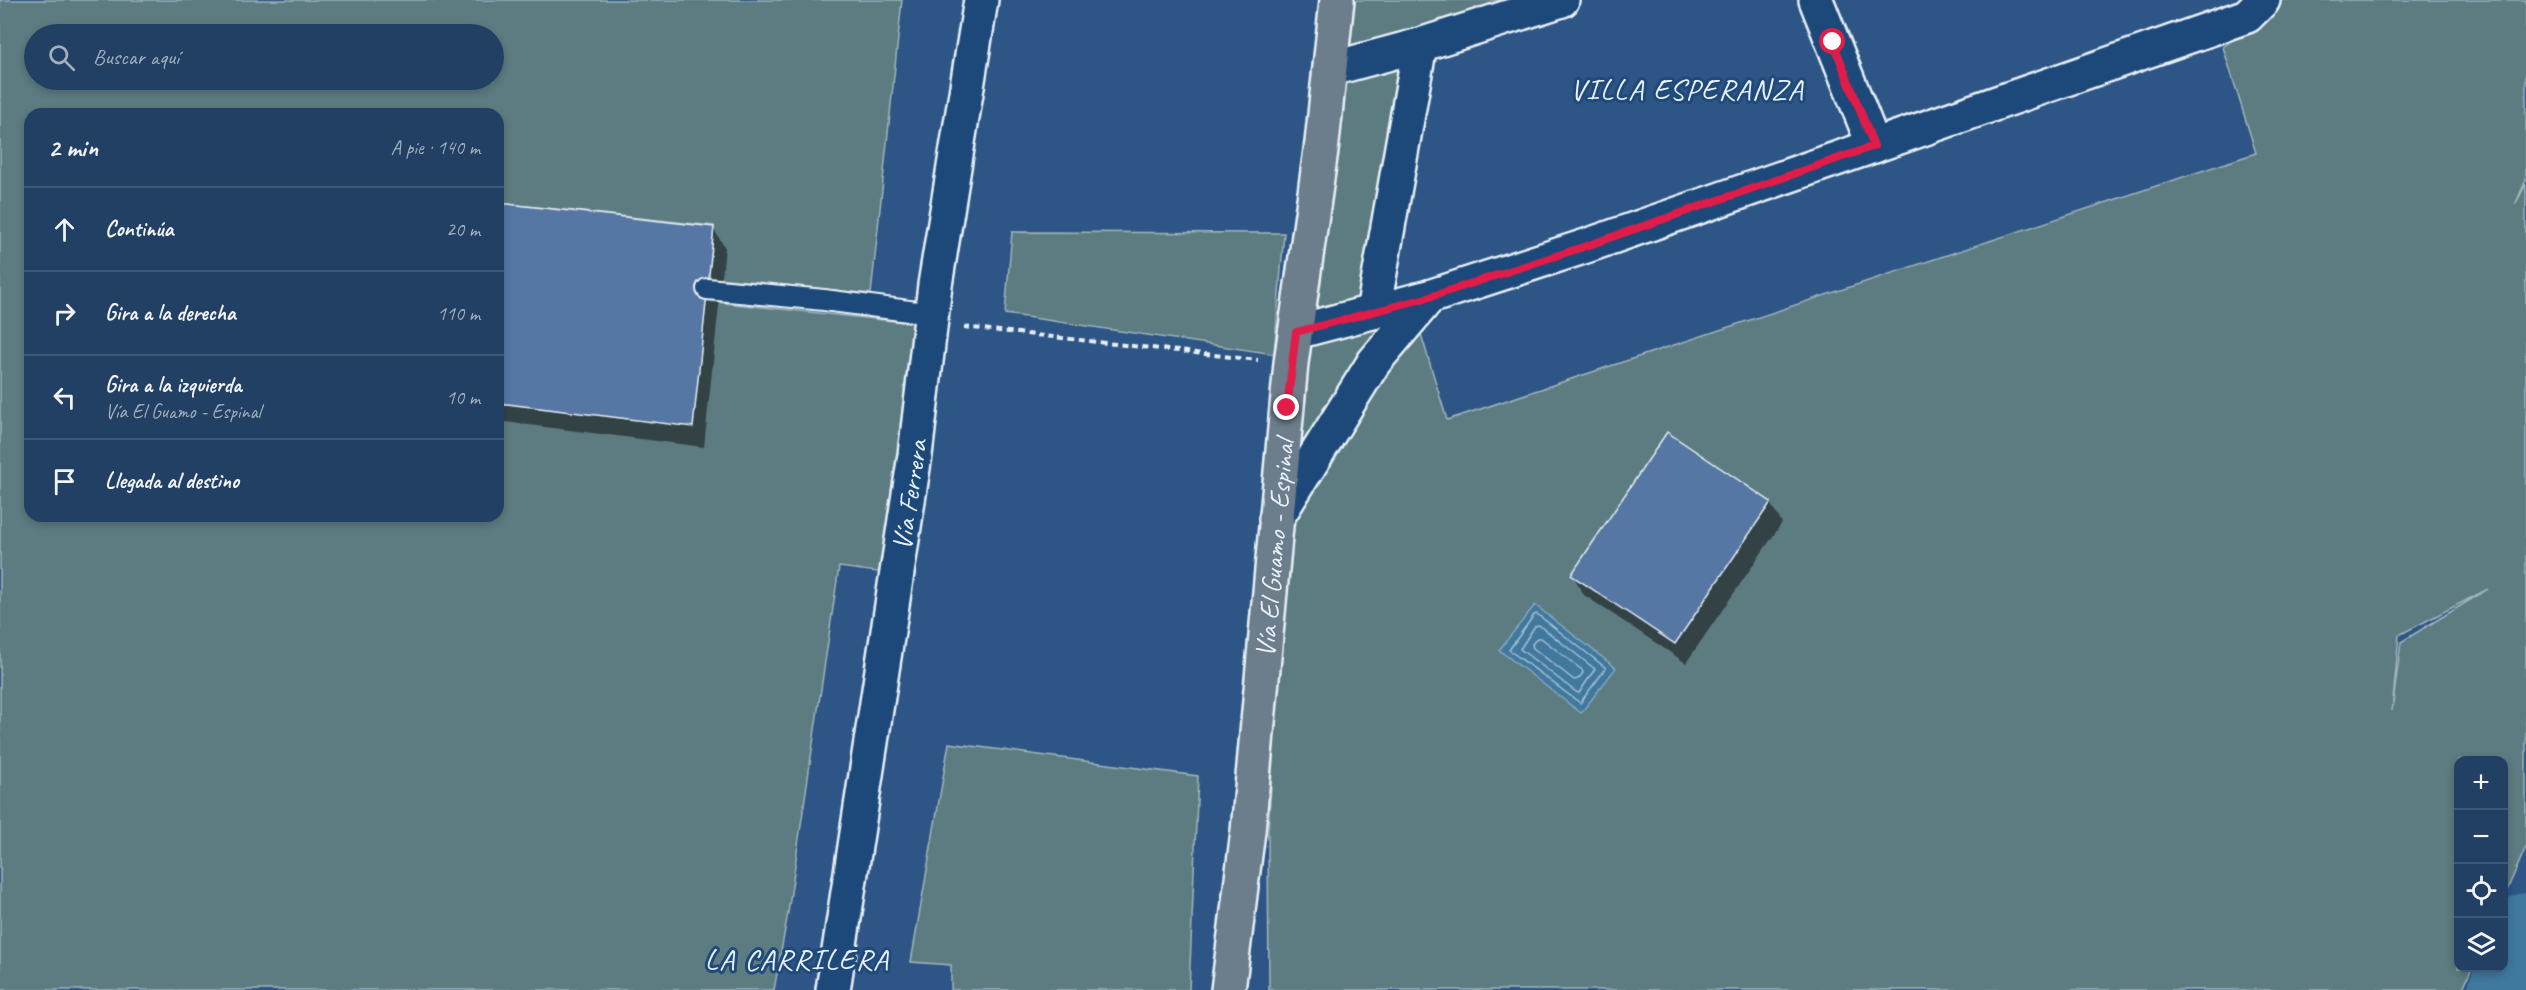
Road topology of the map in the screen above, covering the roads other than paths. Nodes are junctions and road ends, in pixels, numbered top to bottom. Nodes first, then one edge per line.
1 (981, 0) edge
2 (1337, 0) edge
3 (1562, 0) edge
4 (1816, 0) edge
5 (2263, 0) edge
6 (1420, 45) junction
7 (1331, 69) junction
8 (1874, 146) junction
9 (707, 289) dead end
10 (1430, 297) junction
11 (1373, 312) junction
12 (945, 320) junction
13 (1293, 348) junction
14 (1276, 519) junction
15 (833, 990) edge
16 (1228, 990) edge

1 - 12 street, Vía Ferrera
2 - 7 main road, Vía El Guamo - Espinal
3 - 6 street
4 - 8 street
5 - 8 street
6 - 7 street
6 - 11 street
7 - 13 main road, Vía El Guamo - Espinal
8 - 10 street
9 - 12 lane
10 - 11 street
10 - 14 street
11 - 13 street
12 - 15 street, Vía Ferrera
13 - 14 main road, Vía El Guamo - Espinal
14 - 16 main road, Vía El Guamo - Espinal

